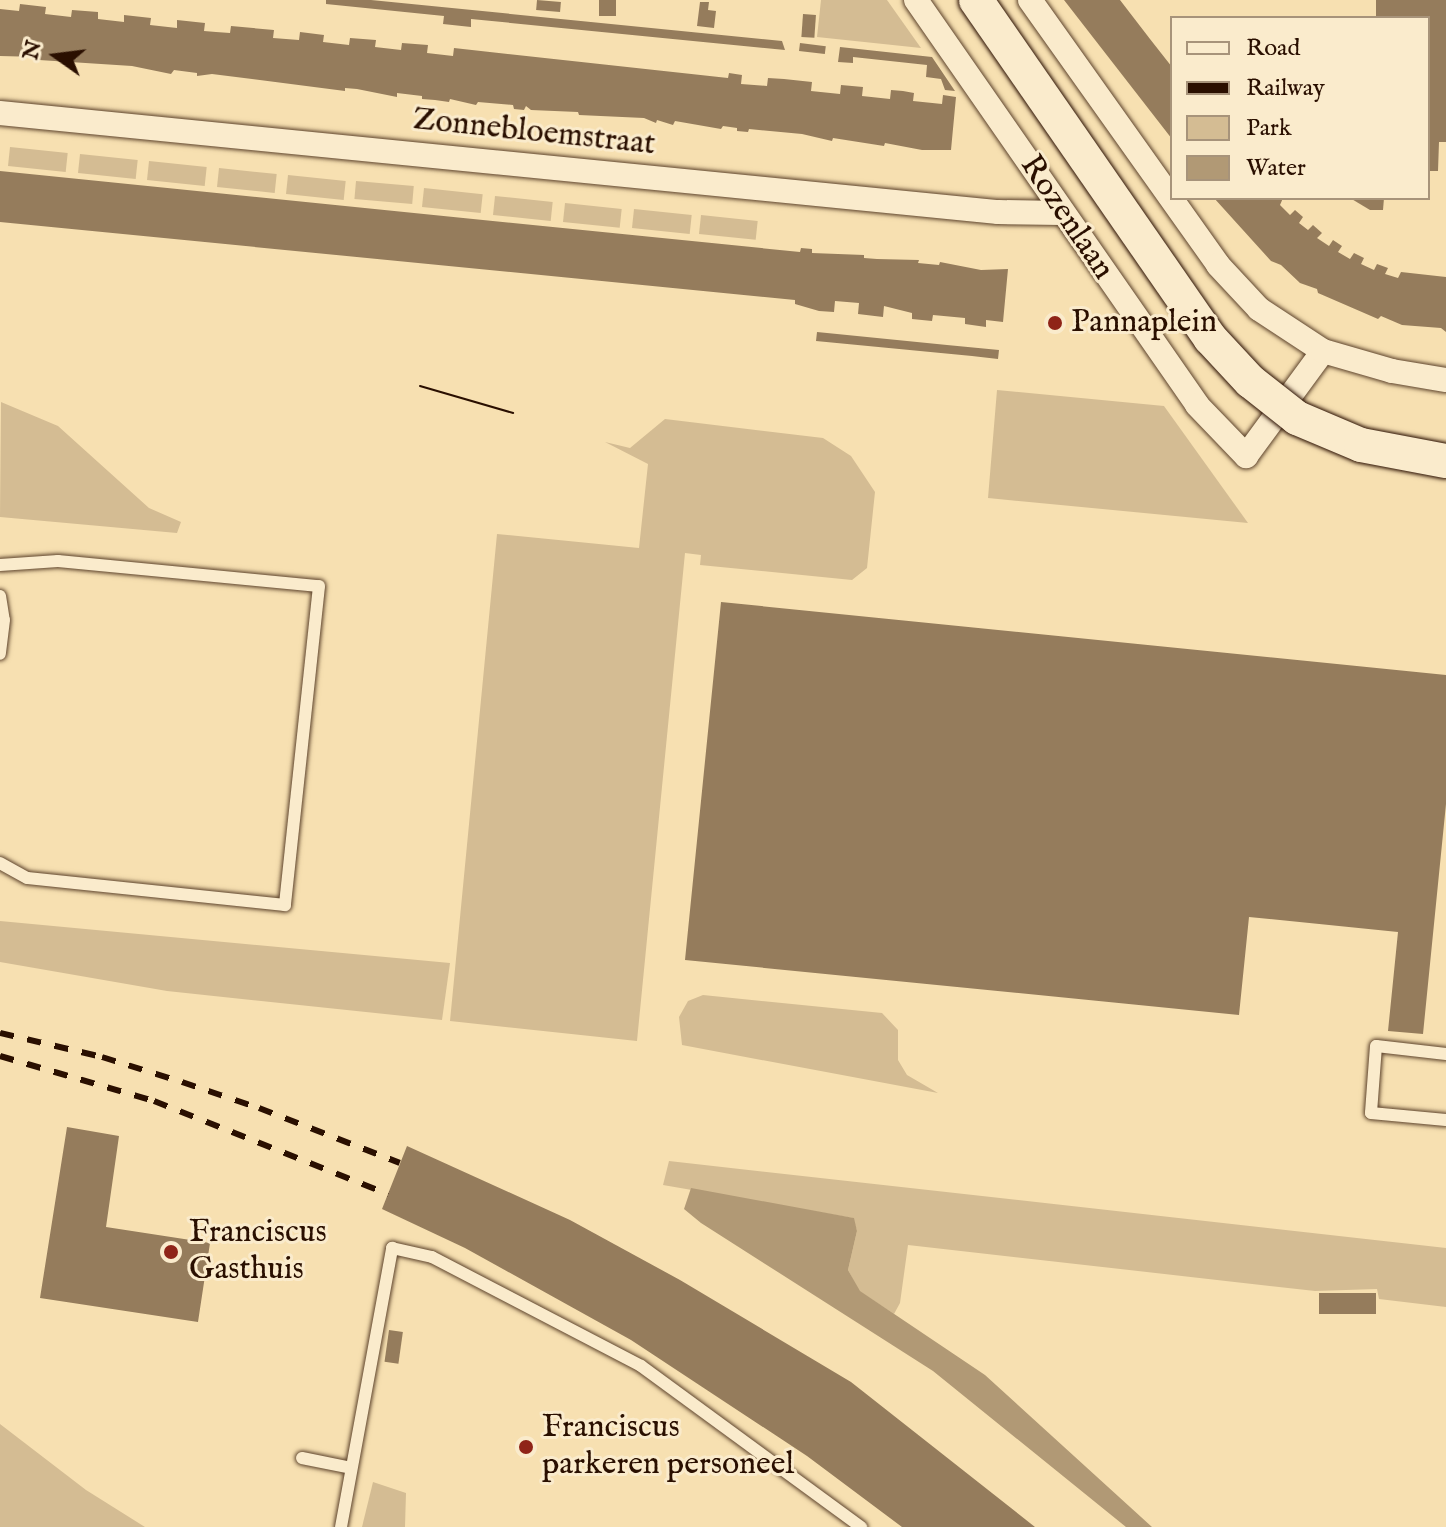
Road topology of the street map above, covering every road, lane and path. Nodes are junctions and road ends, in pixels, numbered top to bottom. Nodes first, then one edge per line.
1 (916, 0) edge
2 (976, 0) edge
3 (1030, 0) edge
4 (0, 113) edge
5 (1170, 195) edge
6 (1174, 200) edge
7 (1062, 213) junction
8 (1323, 351) junction
9 (1446, 380) edge
10 (1446, 461) edge
11 (0, 565) edge
12 (0, 596) edge
13 (0, 654) edge
14 (0, 863) edge
15 (1446, 1054) edge
16 (1446, 1120) edge
17 (302, 1458) dead end
18 (351, 1468) junction
19 (341, 1527) edge
20 (861, 1527) edge

1 - 7 street, Rozenlaan
2 - 10 street, Rozenlaan, bridge
3 - 5 street
4 - 7 street, Zonnebloemstraat
6 - 8 street
7 - 8 street, Rozenlaan
8 - 9 street
11 - 14 lane
12 - 13 lane
15 - 16 lane
17 - 18 lane
18 - 19 lane
18 - 20 lane

